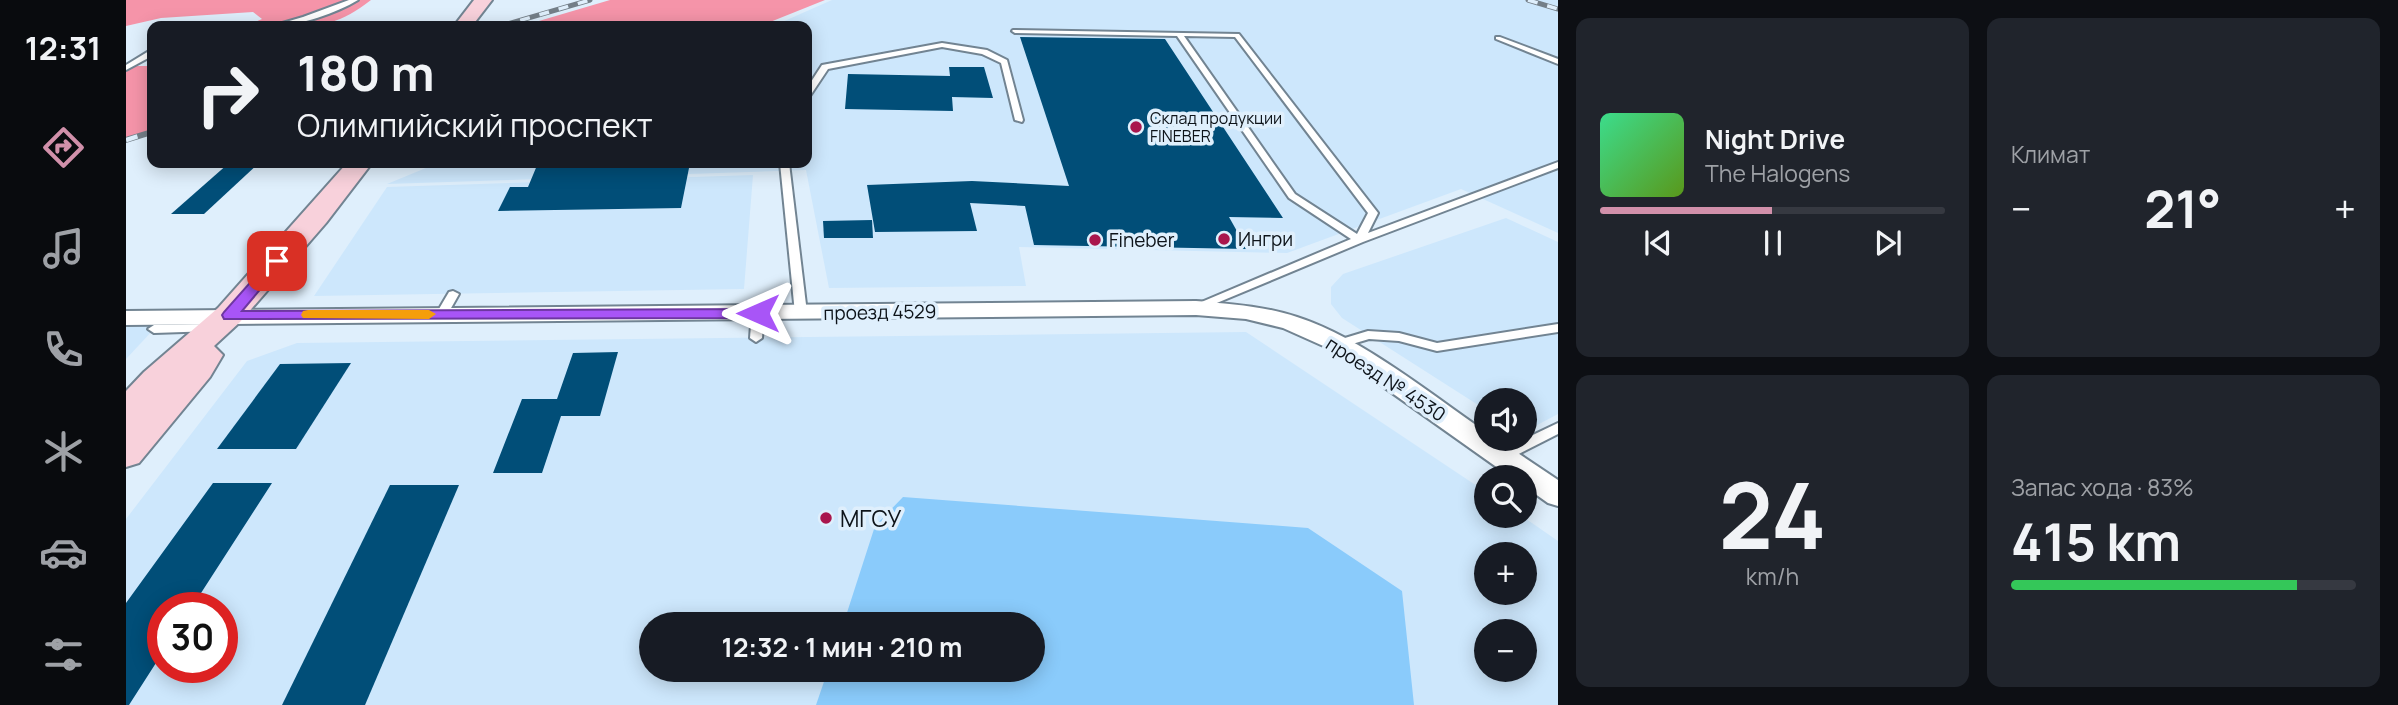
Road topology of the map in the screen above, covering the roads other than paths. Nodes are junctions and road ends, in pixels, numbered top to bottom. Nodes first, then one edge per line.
1 (355, 0) edge
2 (483, 0) edge
3 (296, 21) edge
4 (467, 21) edge
5 (1015, 31) dead end
6 (1179, 34) junction
7 (1498, 38) dead end
8 (147, 56) edge
9 (1558, 62) edge
10 (127, 68) edge
11 (812, 86) edge
12 (1019, 120) dead end
13 (1558, 165) edge
14 (356, 168) edge
15 (785, 168) edge
16 (1359, 240) junction
17 (1196, 307) junction
18 (758, 313) junction
19 (801, 313) junction
20 (126, 318) edge
21 (222, 321) junction
22 (1558, 328) edge
23 (154, 329) dead end
24 (756, 338) dead end
25 (1339, 344) junction
26 (126, 414) edge
27 (1558, 428) edge
28 (126, 453) edge
29 (1502, 456) junction
30 (1558, 495) edge

1 - 3 lane
2 - 4 main road
5 - 6 lane
6 - 16 lane
6 - 16 lane
7 - 9 lane
8 - 10 lane
11 - 12 lane
13 - 16 lane
14 - 21 main road
15 - 19 lane
16 - 17 lane
17 - 19 street, проезд 4529
17 - 25 street, проезд № 4530
18 - 19 street, проезд 4529
18 - 21 street, проезд 4529
18 - 24 lane
20 - 21 street, проезд 4529
21 - 23 lane
21 - 26 main road
21 - 28 main road
22 - 25 lane
25 - 29 street, проезд № 4530
27 - 29 lane
29 - 30 street, проезд № 4530

